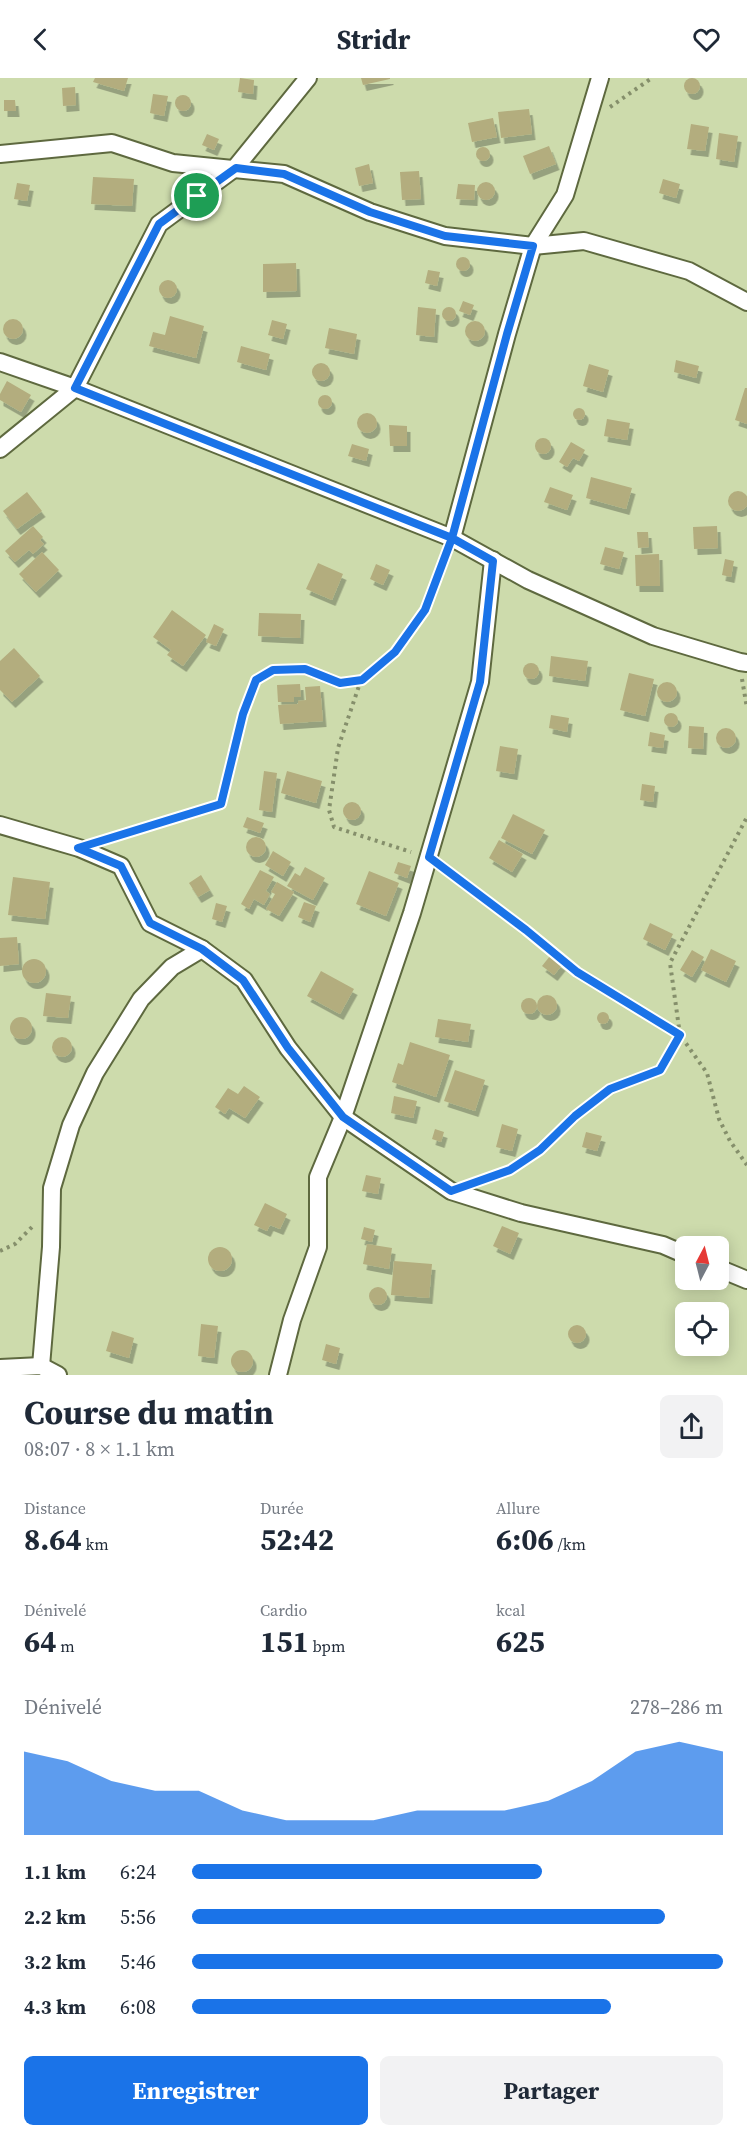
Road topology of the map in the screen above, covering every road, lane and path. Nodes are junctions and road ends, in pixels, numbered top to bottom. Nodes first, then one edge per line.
1 (308, 78) edge
2 (600, 78) edge
3 (652, 78) edge
4 (586, 123) junction
5 (0, 154) edge
6 (236, 168) junction
7 (533, 246) junction
8 (747, 302) edge
9 (0, 362) edge
10 (75, 388) junction
11 (0, 449) edge
12 (452, 538) junction
13 (493, 561) junction
14 (747, 663) edge
15 (362, 680) junction
16 (747, 817) edge
17 (0, 825) edge
18 (78, 848) junction
19 (429, 857) junction
20 (202, 949) junction
21 (680, 1035) junction
22 (343, 1117) junction
23 (747, 1165) edge
24 (451, 1191) junction
25 (675, 1250) edge
26 (729, 1273) edge
27 (747, 1280) edge
28 (41, 1366) junction
29 (0, 1368) edge
30 (58, 1375) edge
31 (278, 1375) edge

1 - 6 street
2 - 4 street
3 - 4 path
4 - 7 street
5 - 6 street
6 - 7 street
6 - 10 street
7 - 8 street
7 - 12 street
9 - 10 street
10 - 11 street
10 - 12 street
12 - 13 street
12 - 15 path
13 - 14 street
13 - 19 street
15 - 18 path
15 - 19 path
16 - 21 path
17 - 18 street
18 - 20 street
19 - 21 path
19 - 22 street
20 - 22 street
20 - 28 street
21 - 23 path
21 - 24 path
22 - 24 street
22 - 31 street
24 - 25 street
26 - 27 street
28 - 29 street
28 - 30 street

